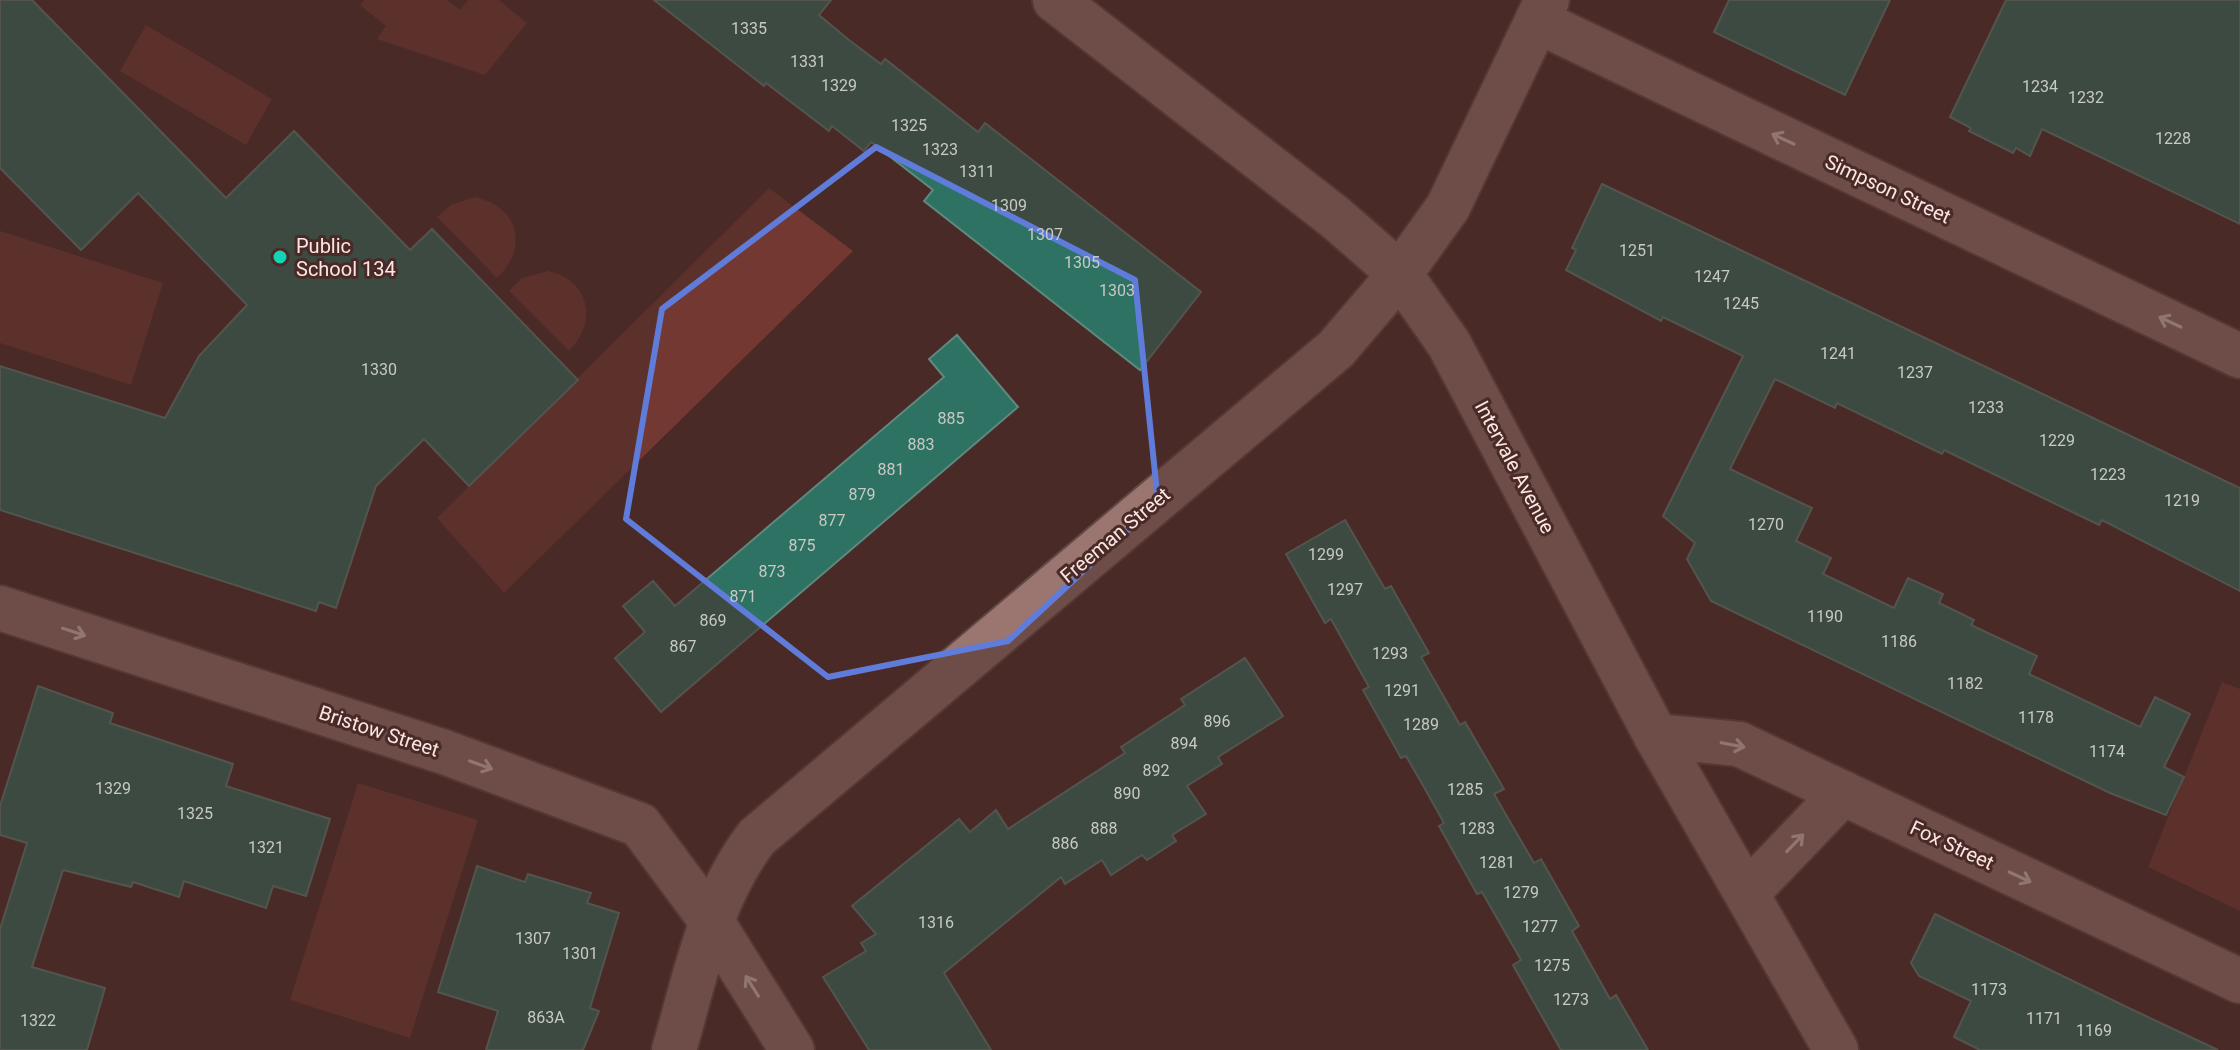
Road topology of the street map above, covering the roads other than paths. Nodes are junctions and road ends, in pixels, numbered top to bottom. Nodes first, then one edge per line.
1 (1055, 0) edge
2 (1542, 11) edge
3 (1400, 274) junction
4 (2240, 356) edge
5 (0, 608) edge
6 (1656, 736) junction
7 (1843, 793) junction
8 (1748, 892) junction
9 (712, 922) junction
10 (2240, 981) edge
11 (674, 1050) edge
12 (792, 1050) edge
13 (1836, 1050) edge

1 - 3 street, Intervale Avenue
2 - 3 street, Freeman Street
4 -> 2 street, Simpson Street
3 - 6 street, Intervale Avenue
3 - 9 street, Freeman Street
5 -> 9 street, Bristow Street
6 -> 7 street, Fox Street
6 - 8 street, Intervale Avenue
8 -> 7 street
7 -> 10 street, Fox Street
8 - 13 street, Intervale Avenue
9 - 11 street, Freeman Street
12 -> 9 street, Bristow Street

